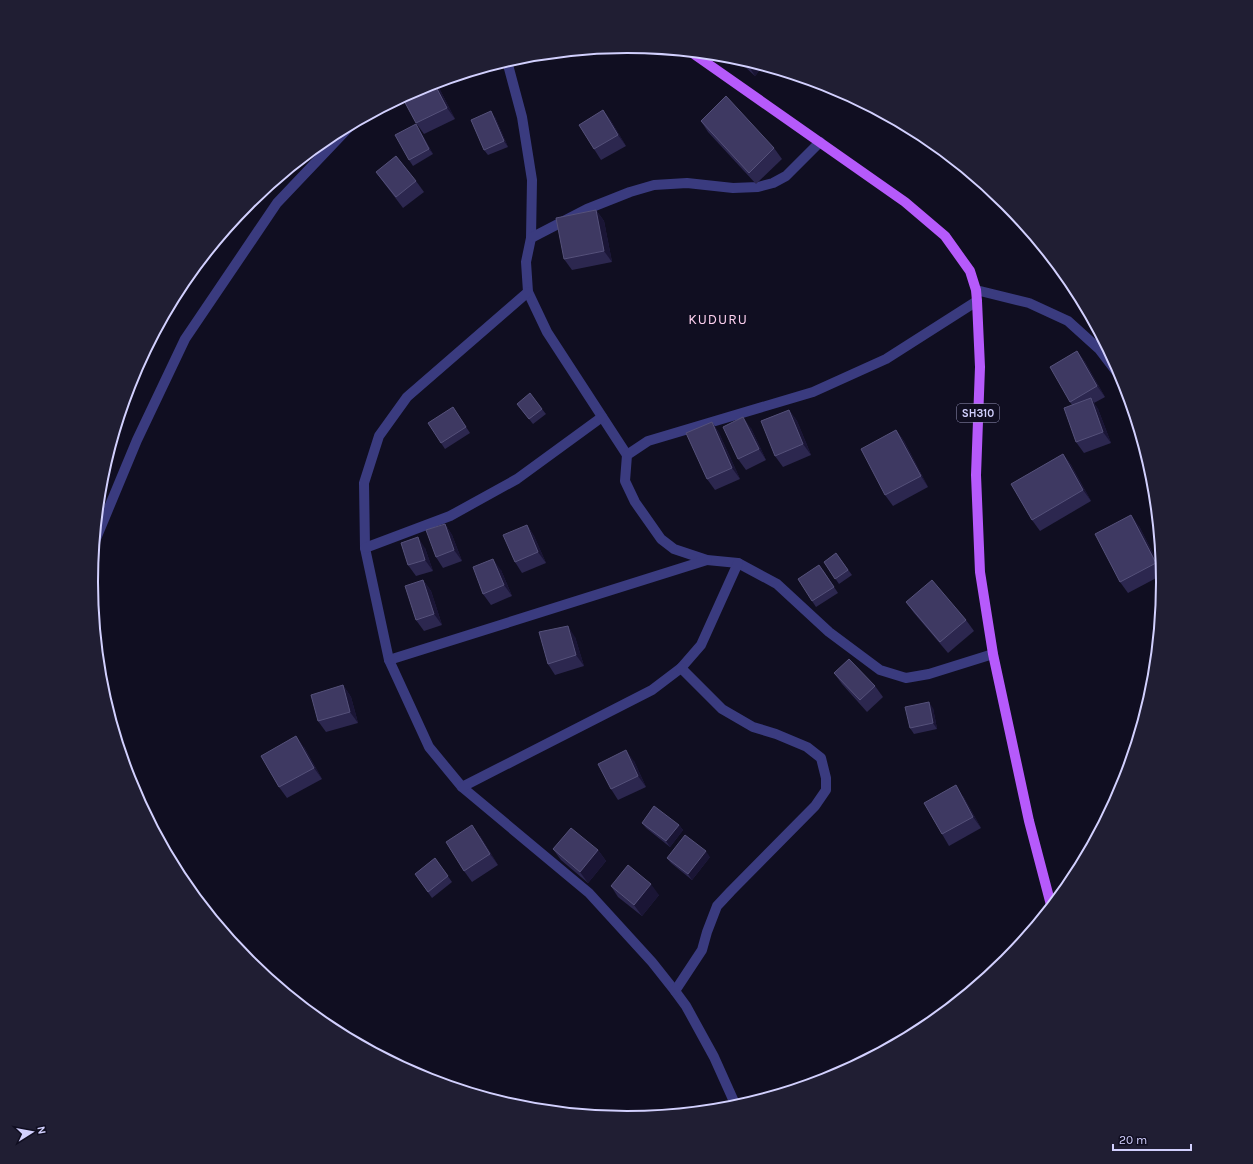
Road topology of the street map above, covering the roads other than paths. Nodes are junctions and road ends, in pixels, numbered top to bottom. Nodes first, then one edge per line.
1 (699, 58) edge
2 (508, 67) edge
3 (338, 139) edge
4 (820, 142) junction
5 (531, 238) junction
6 (976, 290) junction
7 (528, 292) junction
8 (977, 301) junction
9 (1105, 356) edge
10 (602, 417) junction
11 (628, 455) junction
12 (101, 525) edge
13 (365, 548) junction
14 (707, 560) junction
15 (738, 563) junction
16 (993, 654) junction
17 (389, 660) junction
18 (681, 668) junction
19 (462, 787) junction
20 (1049, 899) edge
21 (675, 990) junction
22 (733, 1100) edge

1 - 4 main road, SH310
2 - 5 street
3 - 12 street
4 - 5 street
4 - 6 main road, SH310
5 - 7 street
6 - 8 main road, SH310
6 - 9 street
7 - 10 street
7 - 13 street
8 - 11 street
8 - 16 main road, SH310
10 - 11 street
10 - 13 street
11 - 14 street
13 - 17 street
14 - 15 street
14 - 17 street
15 - 16 street
15 - 18 street
16 - 20 main road, SH310
17 - 19 street
18 - 19 street
18 - 21 street
19 - 21 street
21 - 22 street

